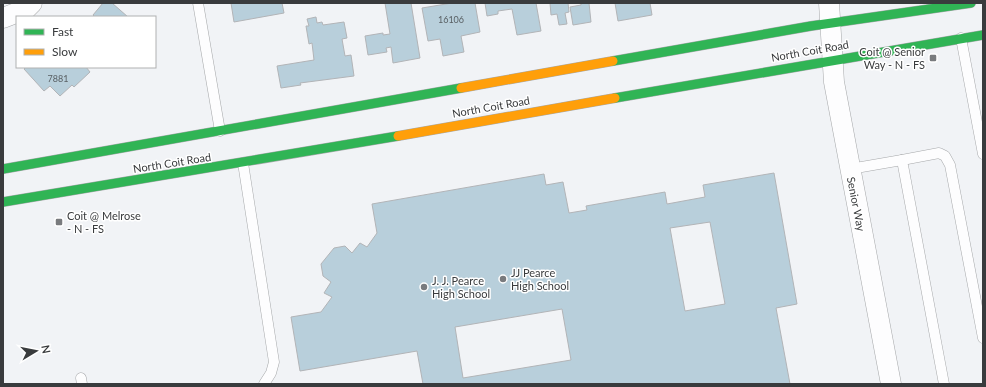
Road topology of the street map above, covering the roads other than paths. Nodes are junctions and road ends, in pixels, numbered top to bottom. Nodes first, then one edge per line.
1 (32, 3) edge
2 (198, 3) edge
3 (829, 3) edge
4 (971, 3) edge
5 (3, 18) edge
6 (831, 23) junction
7 (983, 35) edge
8 (961, 38) junction
9 (833, 60) junction
10 (220, 131) junction
11 (983, 154) edge
12 (902, 160) junction
13 (243, 164) junction
14 (3, 169) edge
15 (850, 169) junction
16 (3, 202) edge
17 (983, 338) edge
18 (264, 384) edge
19 (891, 384) edge
20 (944, 384) edge

1 - 5 street
2 - 10 lane
3 - 6 street, Senior Way
4 - 6 main road, North Coit Road
6 - 9 street, Senior Way
6 - 10 main road, North Coit Road
7 - 8 main road, North Coit Road
8 - 9 main road, North Coit Road
8 - 11 lane
9 - 13 main road, North Coit Road
9 - 15 street, Senior Way
10 - 14 main road, North Coit Road
12 - 15 lane
12 - 17 lane
12 - 20 lane
13 - 16 main road, North Coit Road
13 - 18 lane
15 - 19 street, Senior Way

